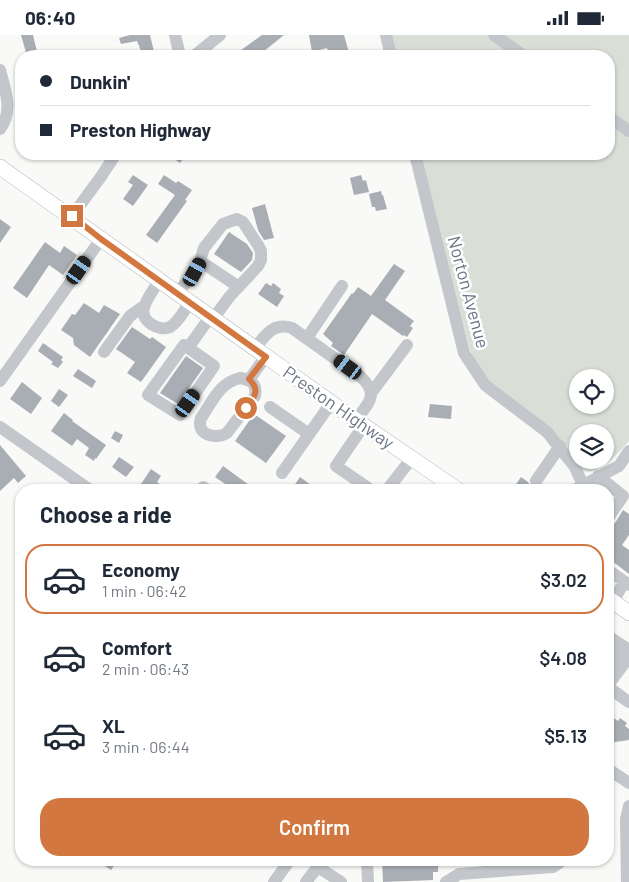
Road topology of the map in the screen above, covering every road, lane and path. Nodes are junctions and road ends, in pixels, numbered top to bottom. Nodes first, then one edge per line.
1 (175, 35) edge
2 (220, 35) edge
3 (386, 35) edge
4 (494, 35) edge
5 (179, 50) edge
6 (201, 50) edge
7 (390, 50) edge
8 (515, 50) edge
9 (0, 70) edge
10 (2, 120) edge
11 (615, 121) edge
12 (629, 131) edge
13 (112, 160) edge
14 (416, 160) edge
15 (0, 167) edge
16 (72, 216) junction
17 (101, 239) junction
18 (200, 261) junction
19 (159, 281) junction
20 (342, 286) dead end
21 (239, 287) junction
22 (184, 298) junction
23 (144, 306) junction
24 (212, 318) junction
25 (306, 338) junction
26 (408, 345) dead end
27 (188, 348) junction
28 (104, 352) dead end
29 (261, 352) junction
30 (249, 379) junction
31 (0, 381) edge
32 (372, 392) junction
33 (331, 403) junction
34 (270, 407) dead end
35 (360, 422) junction
36 (0, 427) edge
37 (309, 434) junction
38 (560, 446) junction
39 (629, 451) edge
40 (412, 458) junction
41 (624, 470) edge
42 (282, 473) dead end
43 (598, 476) junction
44 (536, 481) dead end
45 (81, 484) edge
46 (362, 484) edge
47 (392, 484) edge
48 (444, 484) edge
49 (578, 484) edge
50 (585, 484) edge
51 (608, 484) edge
52 (614, 489) edge
53 (626, 498) edge
54 (614, 511) edge
55 (614, 574) edge
56 (627, 584) edge
57 (614, 596) edge
58 (614, 603) edge
59 (629, 613) edge
60 (614, 642) edge
61 (627, 655) edge
62 (614, 664) edge
63 (614, 676) edge
64 (614, 691) edge
65 (629, 702) edge
66 (614, 774) edge
67 (629, 783) edge
68 (629, 806) edge
69 (286, 866) edge
70 (319, 866) edge
71 (324, 866) edge
72 (367, 866) edge
73 (554, 866) edge
74 (274, 882) edge
75 (306, 882) edge
76 (341, 882) edge
77 (368, 882) edge
78 (446, 882) edge
79 (627, 882) edge

1 - 5 street
2 - 6 street
3 - 7 street
4 - 8 street
9 - 10 street
11 - 12 street
13 - 16 street
14 - 38 street, Norton Avenue
15 - 16 main road, Preston Highway
16 - 17 main road, Preston Highway
17 - 19 main road, Preston Highway
17 - 31 street
18 - 21 street
18 - 21 street
18 - 22 street
19 - 22 main road, Preston Highway
19 - 23 street
20 - 25 street
21 - 24 street
22 - 23 street
22 - 24 main road, Preston Highway
23 - 28 street
24 - 27 street
24 - 29 main road, Preston Highway
25 - 29 street
25 - 32 street
26 - 32 street
27 - 27 street
29 - 30 street
29 - 33 main road, Preston Highway
30 - 30 street
32 - 35 street
33 - 35 main road, Preston Highway
33 - 37 street
34 - 37 street
35 - 40 main road, Preston Highway
35 - 46 street
36 - 45 street
37 - 42 street
38 - 44 street
38 - 49 street, Norton Avenue
39 - 41 street
40 - 47 street
40 - 48 main road, Preston Highway
41 - 43 street
43 - 50 street
43 - 51 street
52 - 53 street
53 - 54 street
55 - 56 street
56 - 57 street
58 - 59 main road
60 - 61 street
61 - 62 street
61 - 63 street
64 - 65 street
66 - 67 street
68 - 79 street
69 - 74 street
70 - 75 street
71 - 76 street
72 - 77 street
73 - 78 street

